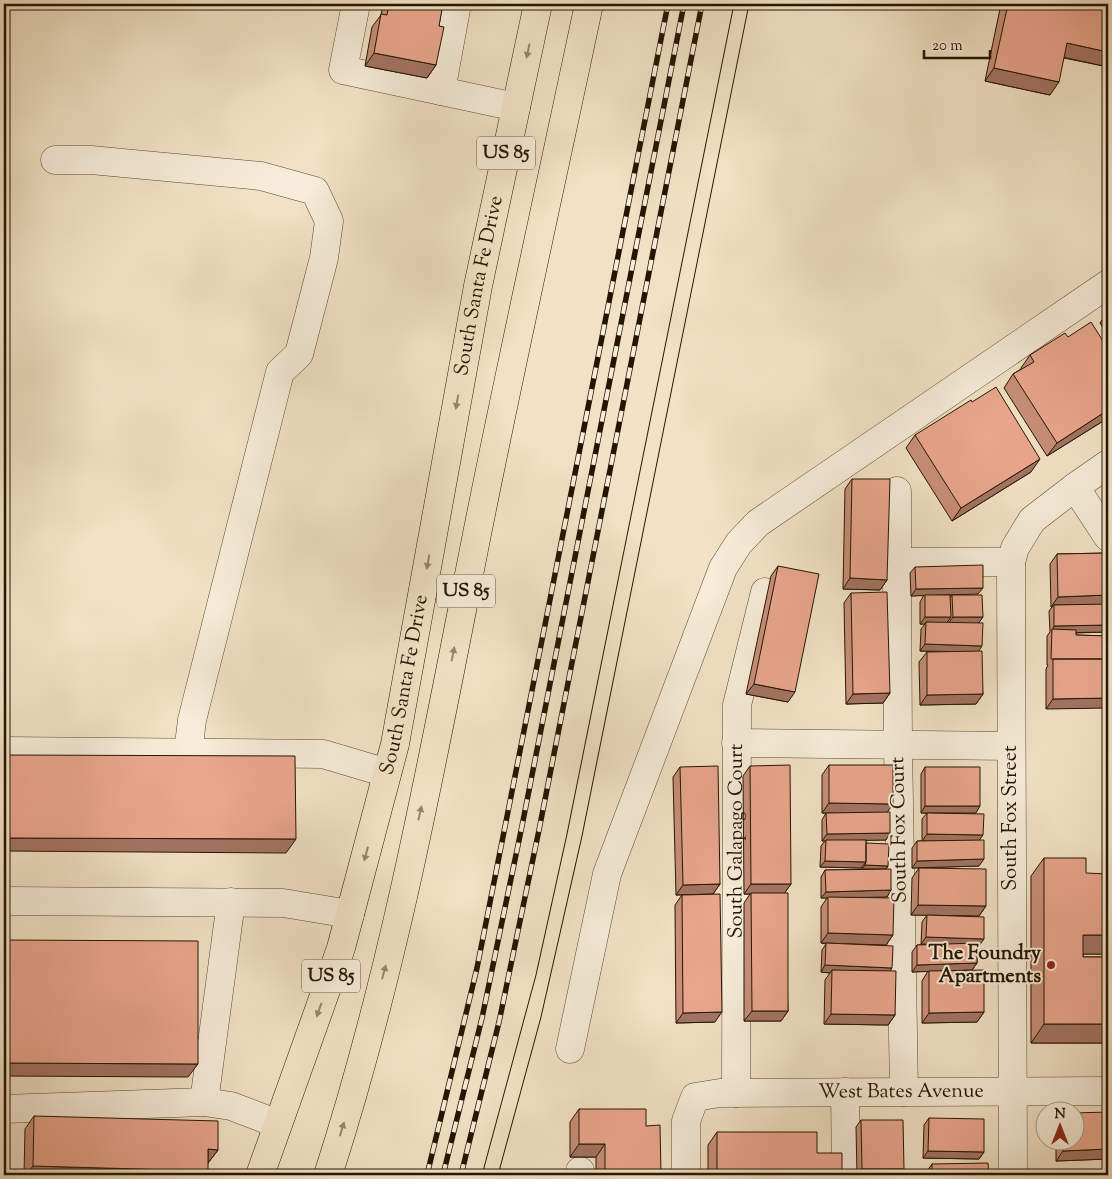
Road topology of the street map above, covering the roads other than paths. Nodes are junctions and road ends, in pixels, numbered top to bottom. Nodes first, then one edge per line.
1 (356, 4) edge
2 (457, 4) edge
3 (538, 4) edge
4 (589, 4) edge
5 (441, 91) junction
6 (516, 107) junction
7 (55, 160) dead end
8 (1108, 284) edge
9 (1108, 464) edge
10 (1075, 487) junction
11 (897, 491) dead end
12 (1108, 537) edge
13 (1011, 562) junction
14 (897, 568) junction
15 (765, 592) dead end
16 (736, 743) junction
17 (898, 745) junction
18 (1011, 746) junction
19 (4, 751) edge
20 (188, 753) junction
21 (387, 773) junction
22 (4, 901) edge
23 (231, 902) junction
24 (350, 914) junction
25 (570, 1049) dead end
26 (1108, 1091) edge
27 (845, 1092) junction
28 (904, 1092) junction
29 (1013, 1092) junction
30 (736, 1093) junction
31 (204, 1102) junction
32 (4, 1109) edge
33 (278, 1124) junction
34 (260, 1175) edge
35 (328, 1175) edge
36 (686, 1175) edge
37 (846, 1175) edge
38 (1013, 1175) edge

1 - 5 street
2 - 5 street
3 -> 6 highway, South Santa Fe Drive / US 85
35 -> 4 highway, South Santa Fe Drive / US 85
5 - 6 street
6 -> 21 highway, South Santa Fe Drive / US 85
7 - 20 street
8 - 25 street
9 - 10 street, South Fox Street
10 - 12 street
10 - 13 street, South Fox Street
11 - 14 street, South Fox Court
13 - 14 street
13 - 18 street, South Fox Street
14 - 17 street, South Fox Court
15 - 16 street, South Galapago Court
16 - 17 street
16 - 30 street, South Galapago Court
17 - 18 street
17 - 28 street, South Fox Court
18 - 29 street, South Fox Street
19 - 20 street
20 - 21 street
21 -> 24 highway, South Santa Fe Drive / US 85
22 - 23 street
23 - 24 street
23 - 31 street
24 -> 33 highway, South Santa Fe Drive / US 85
26 - 29 street, West Bates Avenue
27 - 28 street, West Bates Avenue
27 - 30 street, West Bates Avenue
27 - 37 street
28 - 29 street, West Bates Avenue
29 - 38 street, South Fox Street
30 - 36 street, West Bates Avenue
31 - 32 street
31 - 33 street
33 - 34 highway, South Santa Fe Drive / US 85

